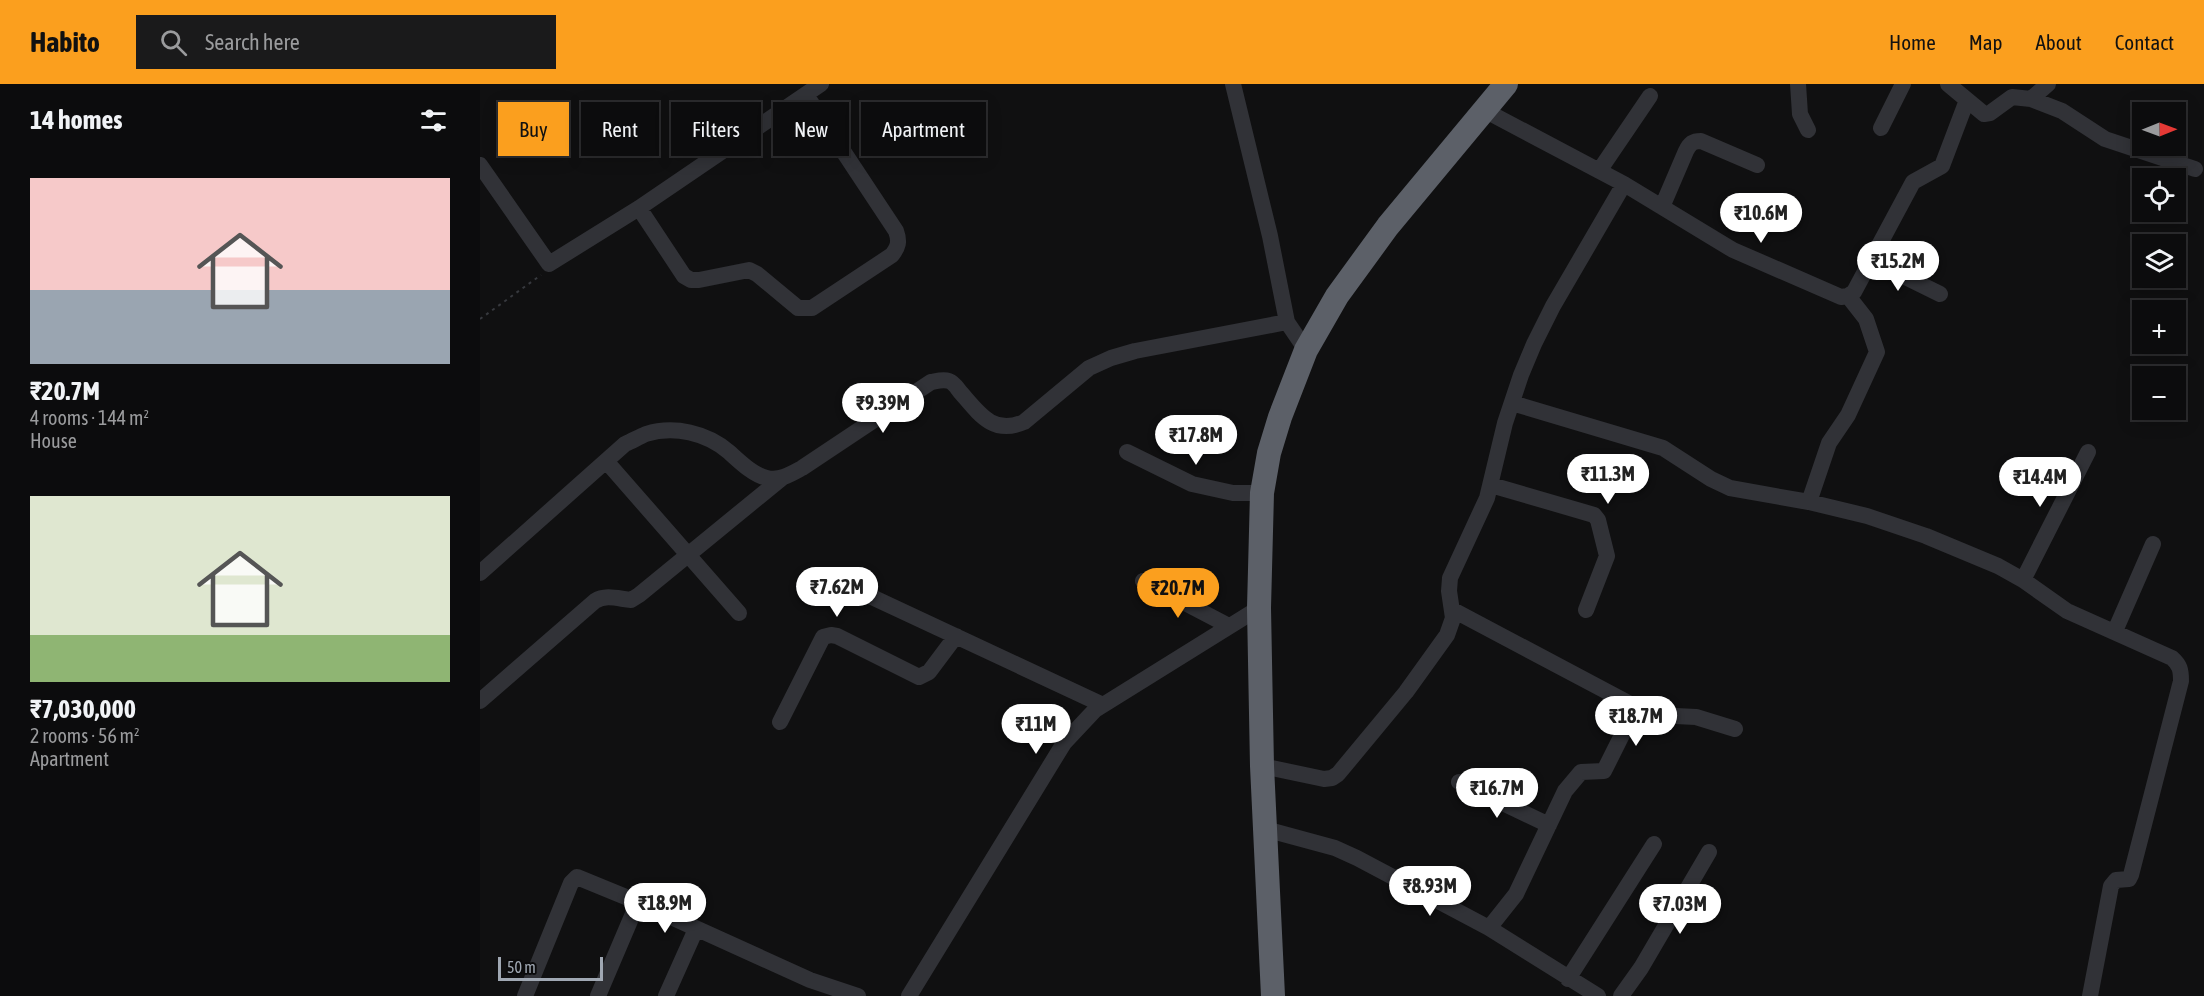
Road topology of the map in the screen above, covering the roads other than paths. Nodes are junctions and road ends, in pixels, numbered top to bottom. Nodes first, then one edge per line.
1 (821, 84) edge
2 (1233, 84) edge
3 (1506, 84) edge
4 (1798, 84) edge
5 (1903, 84) edge
6 (1948, 84) edge
7 (2048, 84) edge
8 (1966, 94) edge
9 (806, 95) junction
10 (1650, 96) dead end
11 (2031, 99) junction
12 (1484, 110) junction
13 (1881, 128) dead end
14 (1808, 130) dead end
15 (480, 165) edge
16 (1757, 165) dead end
17 (2195, 169) dead end
18 (1599, 171) junction
19 (1624, 184) junction
20 (1662, 207) junction
21 (639, 208) junction
22 (1871, 260) junction
23 (1940, 294) dead end
24 (1848, 296) junction
25 (1287, 322) junction
26 (1306, 350) junction
27 (1512, 403) junction
28 (2088, 452) dead end
29 (1127, 453) dead end
30 (606, 461) junction
31 (782, 478) junction
32 (1491, 485) junction
33 (1262, 493) junction
34 (1809, 502) junction
35 (2153, 544) dead end
36 (688, 555) junction
37 (480, 573) edge
38 (2023, 579) junction
39 (1143, 581) dead end
40 (844, 585) dead end
41 (1259, 608) junction
42 (1453, 610) junction
43 (1586, 610) dead end
44 (740, 612) dead end
45 (1229, 626) junction
46 (2115, 631) junction
47 (956, 636) junction
48 (480, 701) edge
49 (1103, 705) junction
50 (1636, 707) junction
51 (780, 722) dead end
52 (1735, 729) dead end
53 (1262, 765) junction
54 (1459, 782) dead end
55 (1549, 825) junction
56 (1265, 829) junction
57 (1654, 844) dead end
58 (1708, 852) dead end
59 (638, 902) junction
60 (1489, 928) junction
61 (696, 929) junction
62 (1568, 979) junction
63 (525, 996) edge
64 (598, 996) edge
65 (666, 996) edge
66 (858, 996) edge
67 (909, 996) edge
68 (1273, 996) edge
69 (1598, 996) edge
70 (1621, 996) edge
71 (2090, 996) edge

1 - 9 street
2 - 25 street
3 - 12 highway
4 - 14 street
5 - 13 street
6 - 8 street
7 - 11 street
8 - 11 street
8 - 22 street
9 - 21 street
9 - 21 street
10 - 18 street
11 - 17 street
12 - 18 street
12 - 26 highway
15 - 21 street
16 - 20 street
18 - 19 street
19 - 20 street
19 - 27 street
20 - 24 street
22 - 23 street
22 - 24 street
24 - 34 street
25 - 26 street
25 - 31 street
26 - 33 highway
27 - 32 street
27 - 34 street
28 - 38 street
29 - 33 street
30 - 31 street
30 - 36 street
30 - 37 street
31 - 36 street
32 - 42 street
32 - 43 street
33 - 41 highway
34 - 38 street
35 - 46 street
36 - 44 street
36 - 48 street
38 - 46 street
39 - 45 street
40 - 47 street
41 - 45 street
41 - 53 highway
42 - 50 street
42 - 53 street
45 - 49 street
46 - 71 street
47 - 49 street
47 - 51 street
49 - 67 street
50 - 52 street
50 - 55 street
53 - 56 highway
54 - 55 street
55 - 60 street
56 - 60 street
56 - 68 highway
57 - 62 street
58 - 70 street
59 - 61 street
59 - 63 street
59 - 64 street
60 - 62 street
61 - 65 street
61 - 66 street
62 - 69 street

